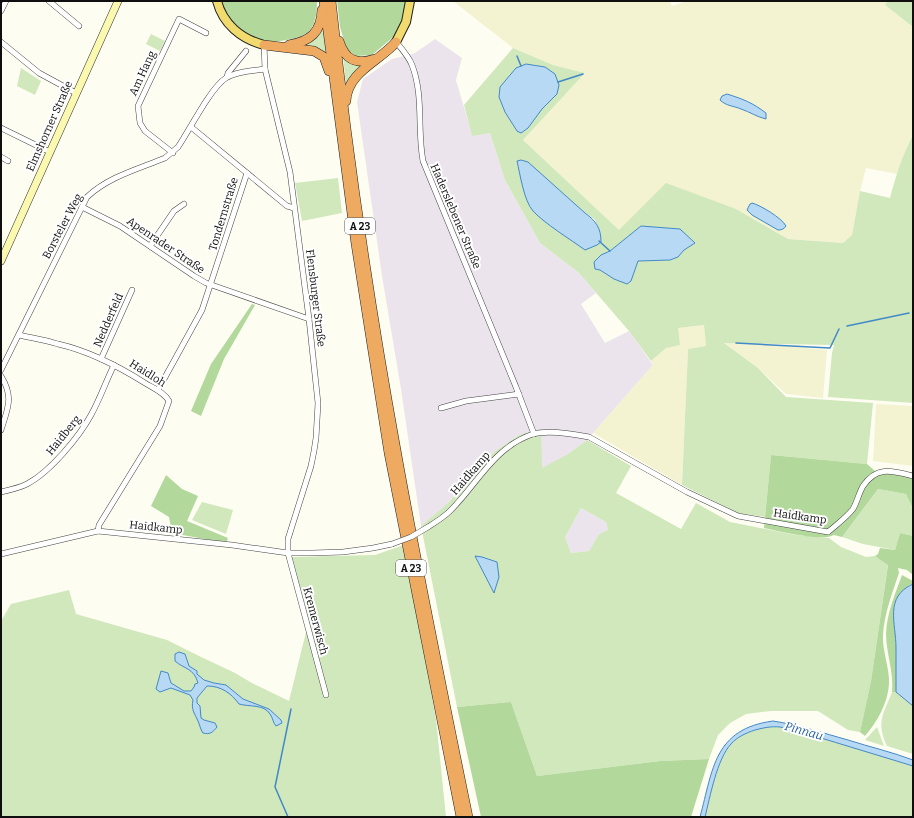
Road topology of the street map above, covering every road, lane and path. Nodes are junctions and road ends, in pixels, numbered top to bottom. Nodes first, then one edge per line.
1 (6, 1) edge
2 (49, 1) edge
3 (118, 1) edge
4 (218, 1) edge
5 (323, 1) edge
6 (331, 1) edge
7 (410, 1) edge
8 (1, 11) edge
9 (333, 17) junction
10 (79, 26) dead end
11 (206, 33) dead end
12 (1, 42) edge
13 (396, 42) junction
14 (264, 45) junction
15 (283, 47) junction
16 (246, 51) dead end
17 (380, 57) junction
18 (265, 69) junction
19 (227, 77) junction
20 (334, 79) junction
21 (76, 92) junction
22 (191, 127) junction
23 (1, 128) edge
24 (346, 128) junction
25 (50, 152) junction
26 (173, 153) junction
27 (1, 157) edge
28 (8, 161) dead end
29 (246, 173) junction
30 (184, 204) dead end
31 (82, 207) junction
32 (294, 208) junction
33 (150, 246) junction
34 (1, 261) edge
35 (211, 285) junction
36 (132, 290) dead end
37 (309, 319) junction
38 (19, 336) junction
39 (101, 359) junction
40 (114, 365) junction
41 (1, 370) edge
42 (1, 376) edge
43 (158, 390) junction
44 (519, 394) junction
45 (441, 408) dead end
46 (1, 430) edge
47 (534, 434) junction
48 (913, 476) edge
49 (1, 492) edge
50 (98, 531) junction
51 (288, 553) junction
52 (1, 554) edge
53 (326, 695) dead end
54 (461, 817) edge
55 (468, 817) edge

1 - 8 street
2 - 10 street
3 - 21 main road, Elmshorner Straße
4 - 14 main road
5 - 15 highway
5 - 20 highway, A 23
6 - 9 highway, A 23
7 - 13 main road
9 - 17 highway
9 - 24 highway, A 23
11 - 26 street, Am Hang
12 - 21 street
13 - 17 highway
13 - 44 street, Haderslebener Straße
14 - 15 highway
14 - 18 street, Flensburger Straße
15 - 20 highway
16 - 19 street, Borsteler Weg
17 - 24 highway
18 - 19 street
18 - 32 street, Flensburger Straße
19 - 22 street, Borsteler Weg
20 - 54 highway, A 23
21 - 25 main road, Elmshorner Straße
22 - 26 street, Borsteler Weg
22 - 29 street, Tondernstraße
23 - 25 street
24 - 55 highway, A 23
25 - 34 main road, Elmshorner Straße
26 - 31 street, Borsteler Weg
27 - 28 street
29 - 32 street, Tondernstraße
29 - 35 street, Tondernstraße
30 - 33 street
31 - 33 street, Apenrader Straße
31 - 38 street, Borsteler Weg
32 - 37 street, Flensburger Straße
33 - 35 street, Apenrader Straße
35 - 37 street, Apenrader Straße
35 - 43 street, Tondernstraße
36 - 39 street, Nedderfeld
37 - 51 street, Flensburger Straße
38 - 39 street, Haidloh
38 - 41 street, Borsteler Weg
39 - 40 street, Haidloh
40 - 43 street, Haidloh
40 - 49 street, Haidberg
42 - 46 street
43 - 50 street, Haidloh
44 - 45 street
44 - 47 street, Haderslebener Straße
47 - 48 street, Haidkamp
47 - 51 street, Haidkamp, bridge
50 - 51 street, Haidkamp
50 - 52 street, Haidkamp
51 - 53 street, Kremerwisch

